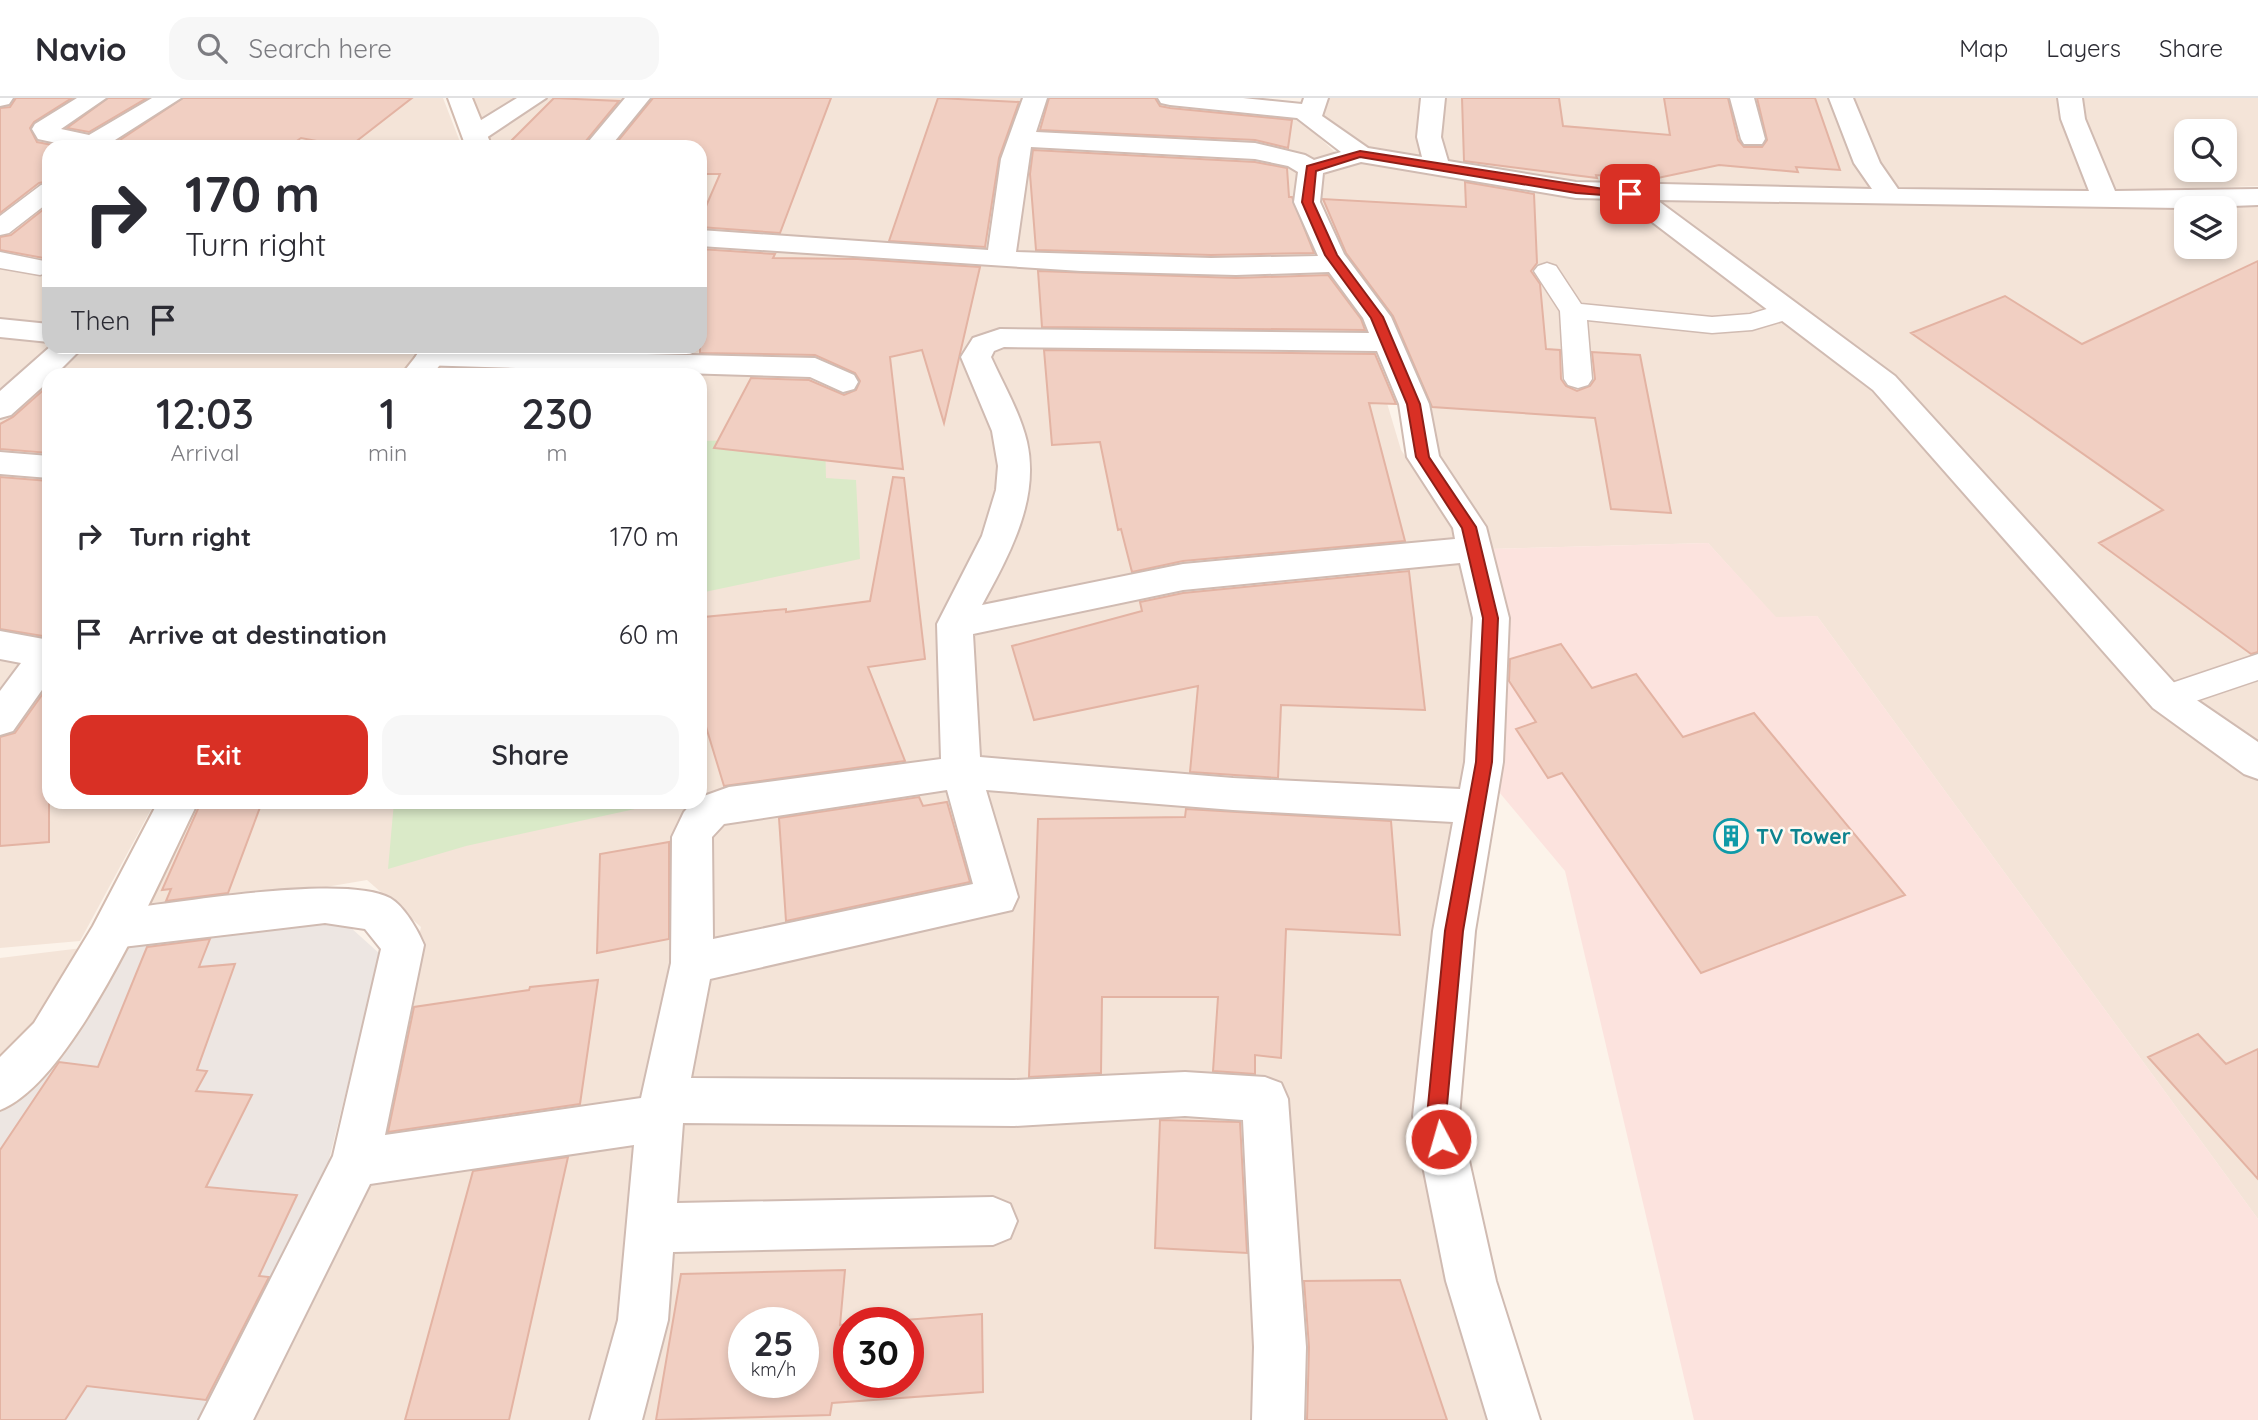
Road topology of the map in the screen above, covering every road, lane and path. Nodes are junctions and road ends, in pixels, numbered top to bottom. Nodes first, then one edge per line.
1 (94, 98) edge
2 (169, 98) edge
3 (460, 98) edge
4 (534, 98) edge
5 (638, 98) edge
6 (1035, 98) edge
7 (1170, 98) edge
8 (1433, 98) edge
9 (1742, 98) edge
10 (1841, 98) edge
11 (2070, 98) edge
12 (1313, 105) edge
13 (1021, 139) junction
14 (1753, 139) dead end
15 (78, 140) edge
16 (110, 140) edge
17 (477, 140) edge
18 (478, 140) edge
19 (603, 140) edge
20 (1360, 154) junction
21 (1437, 167) junction
22 (1311, 169) junction
23 (1630, 194) junction
24 (42, 195) edge
25 (1890, 197) junction
26 (2258, 197) edge
27 (2105, 199) junction
28 (0, 228) edge
29 (707, 238) edge
30 (1005, 259) junction
31 (0, 260) edge
32 (1337, 263) junction
33 (40, 267) dead end
34 (1547, 271) dead end
35 (1573, 311) junction
36 (1787, 311) junction
37 (0, 328) edge
38 (42, 332) edge
39 (1386, 342) junction
40 (61, 354) edge
41 (429, 360) edge
42 (45, 368) edge
43 (42, 371) edge
44 (1578, 379) dead end
45 (843, 382) dead end
46 (0, 408) edge
47 (0, 463) edge
48 (42, 466) edge
49 (1474, 550) junction
50 (955, 624) junction
51 (0, 645) edge
52 (42, 653) edge
53 (42, 662) edge
54 (2258, 667) edge
55 (2166, 698) junction
56 (0, 720) edge
57 (2258, 764) edge
58 (961, 772) junction
59 (1476, 807) junction
60 (174, 809) edge
61 (114, 929) junction
62 (692, 963) junction
63 (0, 1088) edge
64 (661, 1109) junction
65 (355, 1163) junction
66 (993, 1221) dead end
67 (651, 1228) junction
68 (225, 1420) edge
69 (616, 1420) edge
70 (1278, 1420) edge
71 (1514, 1420) edge

1 - 15 street
2 - 16 street
3 - 17 street
4 - 18 street
5 - 19 street
6 - 13 street
7 - 12 street
8 - 21 street
9 - 14 street
10 - 25 street
11 - 27 street
12 - 20 street
13 - 22 street
13 - 30 street
20 - 21 street
20 - 22 street
21 - 23 street
22 - 32 street
23 - 25 street
23 - 36 street
24 - 28 lane
25 - 27 street
26 - 27 street
29 - 30 street
30 - 32 street
31 - 33 lane
32 - 39 street
34 - 35 lane
35 - 36 lane
35 - 44 lane
36 - 55 street
37 - 38 street
39 - 49 street
39 - 50 street
40 - 42 street
41 - 45 street
43 - 46 street
47 - 48 street
49 - 50 street
49 - 59 street
50 - 58 street
51 - 52 street
53 - 56 street
54 - 55 lane
55 - 57 street
58 - 59 street
58 - 62 street
58 - 62 street
59 - 71 street
60 - 61 street
61 - 63 street
61 - 65 street
62 - 64 street
64 - 65 street
64 - 67 street
64 - 70 street
65 - 68 street
66 - 67 street
67 - 69 street

